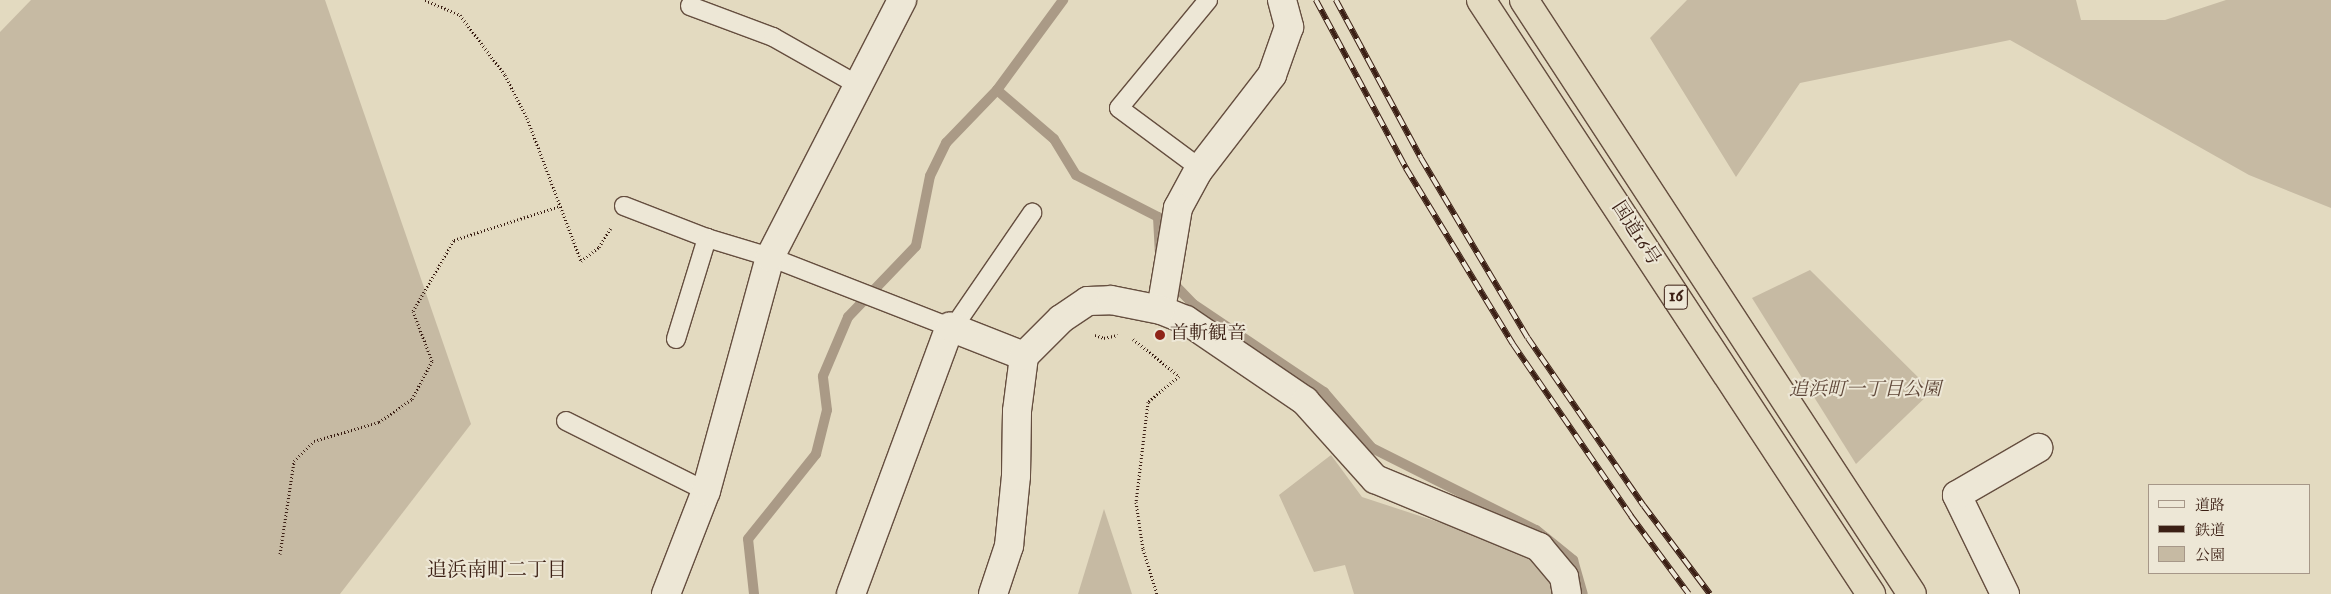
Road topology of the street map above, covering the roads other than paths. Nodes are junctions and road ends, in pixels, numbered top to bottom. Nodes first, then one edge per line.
1 (902, 0) edge
2 (1208, 0) edge
3 (1282, 0) edge
4 (1481, 0) edge
5 (1524, 0) edge
6 (690, 6) dead end
7 (856, 84) junction
8 (1201, 168) junction
9 (624, 206) road end
10 (1032, 213) dead end
11 (707, 238) junction
12 (770, 257) junction
13 (1161, 310) junction
14 (951, 328) junction
15 (676, 339) dead end
16 (1024, 356) junction
17 (566, 422) dead end
18 (2038, 448) dead end
19 (706, 491) junction
20 (666, 594) edge
21 (851, 594) edge
22 (993, 594) edge
23 (1567, 594) edge
24 (1871, 594) edge
25 (1912, 594) edge
26 (2005, 594) edge

1 - 7 street
2 - 8 lane
3 - 8 street
4 - 24 highway, 国道16号 / 16
5 - 25 highway, 国道16号 / 16
6 - 7 lane
7 - 12 street
8 - 13 street
9 - 11 lane
10 - 14 lane
11 - 12 lane
11 - 15 lane
12 - 14 lane
12 - 19 street
13 - 16 street
13 - 23 street
14 - 16 street
14 - 21 street
16 - 22 street
17 - 19 lane
18 - 26 street
19 - 20 street

